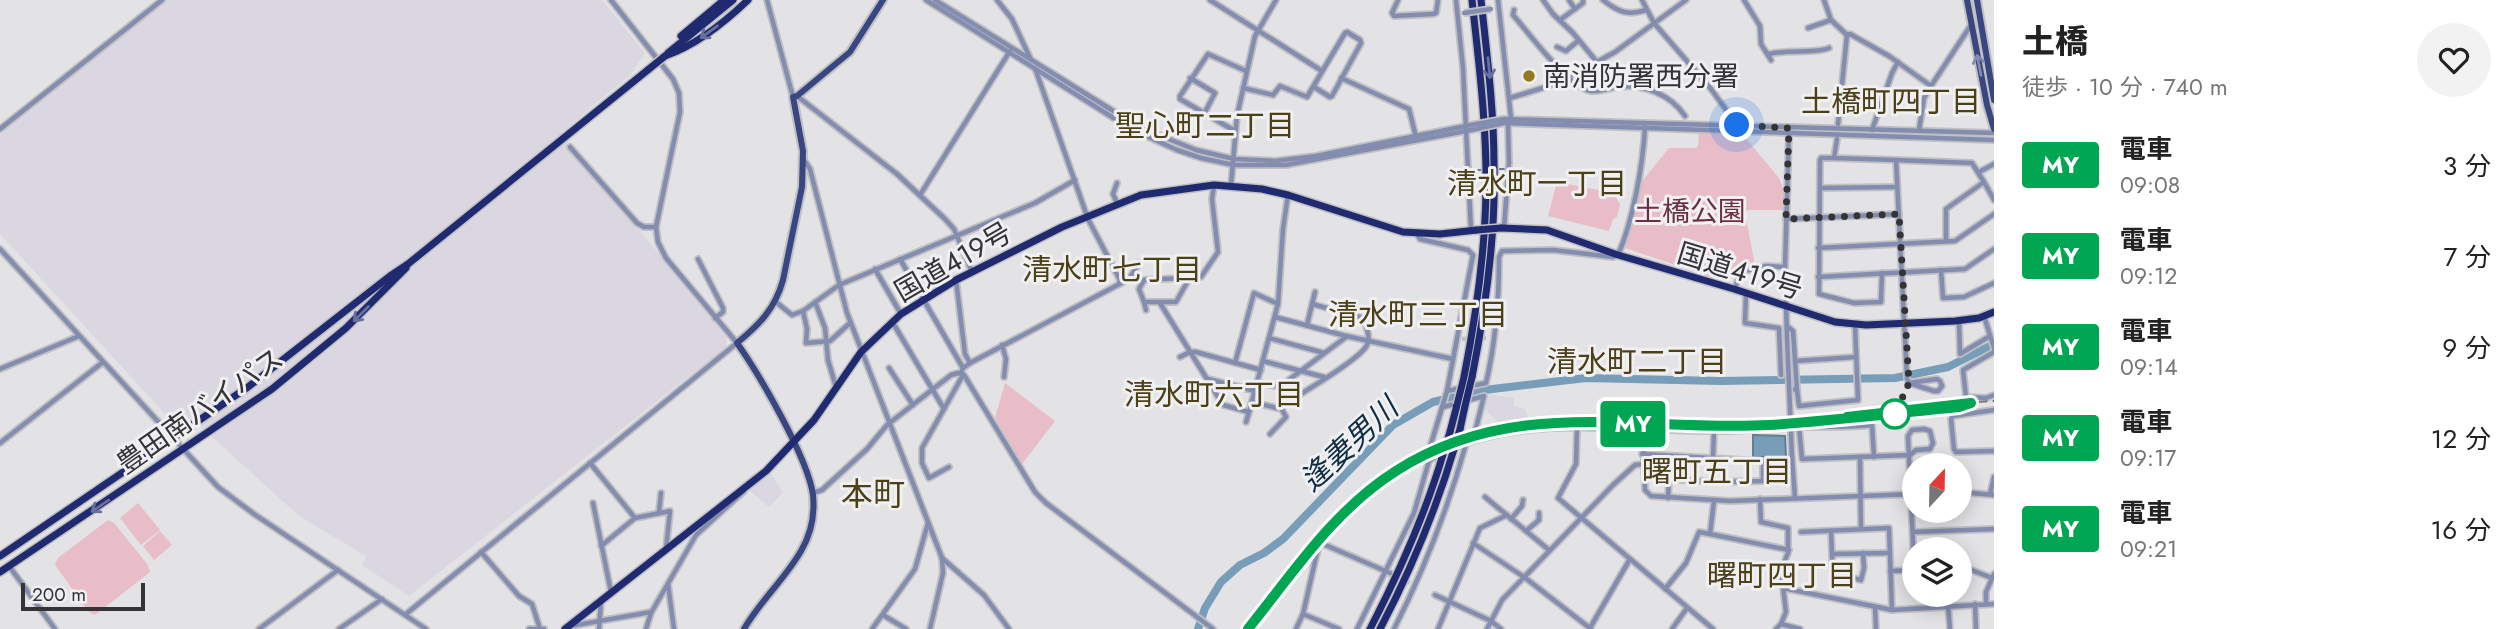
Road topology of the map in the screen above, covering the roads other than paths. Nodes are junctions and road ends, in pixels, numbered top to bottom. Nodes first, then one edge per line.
1 (162, 0) edge
2 (611, 0) edge
3 (724, 0) edge
4 (733, 0) edge
5 (748, 0) edge
6 (767, 0) edge
7 (883, 0) edge
8 (926, 0) edge
9 (935, 0) edge
10 (997, 0) edge
11 (1210, 0) edge
12 (1276, 0) edge
13 (1398, 0) edge
14 (1438, 0) edge
15 (1456, 0) edge
16 (1472, 0) edge
17 (1481, 0) edge
18 (1498, 0) edge
19 (1544, 0) edge
20 (1569, 0) edge
21 (1583, 0) edge
22 (1603, 0) edge
23 (1642, 0) edge
24 (1686, 0) edge
25 (1744, 0) edge
26 (1824, 0) edge
27 (1967, 0) edge
28 (1977, 0) edge
29 (1499, 9) junction
30 (1575, 9) junction
31 (1514, 10) dead end
32 (1646, 10) junction
33 (1457, 13) junction
34 (1560, 20) junction
35 (1831, 20) junction
36 (1654, 23) junction
37 (1971, 24) junction
38 (1808, 28) dead end
39 (1258, 29) junction
40 (1847, 35) junction
41 (1578, 41) junction
42 (1557, 47) dead end
43 (1829, 48) dead end
44 (1010, 51) junction
45 (665, 56) junction
46 (1031, 60) junction
47 (1597, 62) junction
48 (1898, 62) junction
49 (1035, 68) junction
50 (1246, 71) junction
51 (1322, 71) junction
52 (1567, 76) junction
53 (1191, 78) junction
54 (1341, 78) junction
55 (1931, 86) junction
56 (1314, 88) junction
57 (1243, 89) junction
58 (795, 97) junction
59 (1510, 98) junction
60 (1994, 100) edge
61 (1205, 114) junction
62 (1685, 116) dead end
63 (1506, 121) junction
64 (1838, 124) dead end
65 (1737, 125) junction
66 (1645, 127) junction
67 (1469, 128) junction
68 (0, 129) edge
69 (1871, 130) junction
70 (1919, 130) junction
71 (1236, 131) junction
72 (1789, 131) junction
73 (1994, 131) edge
74 (1416, 136) junction
75 (1836, 139) dead end
76 (1994, 140) edge
77 (570, 147) dead end
78 (1834, 158) junction
79 (803, 159) junction
80 (1896, 160) junction
81 (1234, 162) junction
82 (1994, 164) edge
83 (1979, 172) junction
84 (1075, 180) junction
85 (1984, 182) junction
86 (1117, 183) dead end
87 (1214, 185) junction
88 (1231, 185) junction
89 (1897, 187) junction
90 (1820, 188) junction
91 (920, 195) junction
92 (1288, 195) junction
93 (1994, 200) edge
94 (1117, 203) junction
95 (1899, 214) junction
96 (1994, 214) edge
97 (1088, 216) junction
98 (1786, 219) junction
99 (1819, 219) junction
100 (656, 228) junction
101 (1503, 228) junction
102 (1474, 230) junction
103 (1417, 234) junction
104 (957, 237) junction
105 (1947, 241) junction
106 (1901, 243) junction
107 (1818, 248) junction
108 (0, 249) edge
109 (1994, 249) edge
110 (1618, 255) junction
111 (900, 259) junction
112 (698, 260) dead end
113 (1139, 263) dead end
114 (408, 264) junction
115 (1785, 267) junction
116 (875, 269) junction
117 (1941, 270) junction
118 (972, 272) junction
119 (1902, 272) junction
120 (1882, 274) junction
121 (1818, 276) junction
122 (1189, 279) junction
123 (956, 280) junction
124 (1119, 284) junction
125 (1994, 284) edge
126 (839, 285) junction
127 (1735, 289) junction
128 (1315, 292) dead end
129 (1746, 293) junction
130 (922, 299) junction
131 (776, 302) junction
132 (814, 302) junction
133 (1144, 302) junction
134 (1160, 303) junction
135 (1278, 304) junction
136 (1312, 304) junction
137 (1786, 307) junction
138 (1146, 310) dead end
139 (803, 311) junction
140 (1994, 312) edge
141 (901, 314) junction
142 (1984, 316) junction
143 (1275, 317) junction
144 (715, 318) junction
145 (892, 321) junction
146 (1959, 321) junction
147 (850, 323) junction
148 (1904, 324) junction
149 (1307, 325) junction
150 (1855, 325) junction
151 (1787, 326) junction
152 (79, 336) junction
153 (1346, 336) junction
154 (1496, 337) junction
155 (1991, 337) junction
156 (1269, 338) junction
157 (1487, 338) tunnel mouth
158 (1368, 341) junction
159 (826, 342) junction
160 (737, 343) junction
161 (1002, 345) junction
162 (1994, 350) edge
163 (861, 352) junction
164 (1190, 352) junction
165 (1324, 354) junction
166 (1180, 357) dead end
167 (1856, 357) junction
168 (1453, 359) junction
169 (1263, 361) junction
170 (1795, 361) junction
171 (103, 362) junction
172 (970, 363) junction
173 (1235, 363) junction
174 (889, 368) dead end
175 (0, 369) edge
176 (1261, 370) junction
177 (1300, 371) junction
178 (962, 372) junction
179 (1782, 375) dead end
180 (1004, 377) dead end
181 (1468, 377) junction
182 (1325, 378) junction
183 (1207, 379) junction
184 (1908, 381) junction
185 (1257, 382) junction
186 (1280, 387) junction
187 (836, 388) junction
188 (932, 390) junction
189 (1255, 391) junction
190 (1447, 392) junction
191 (1994, 396) edge
192 (1252, 402) junction
193 (913, 405) junction
194 (1280, 406) junction
195 (1443, 406) junction
196 (1461, 406) junction
197 (944, 410) junction
198 (1994, 410) edge
199 (1249, 412) junction
200 (1247, 422) dead end
201 (889, 424) junction
202 (1799, 427) junction
203 (1476, 428) dead end
204 (1577, 428) junction
205 (1643, 429) junction
206 (1714, 431) junction
207 (1270, 434) dead end
208 (173, 440) junction
209 (0, 443) edge
210 (1466, 443) junction
211 (793, 444) junction
212 (1431, 444) dead end
213 (1909, 444) junction
214 (1457, 446) junction
215 (183, 450) junction
216 (1916, 450) junction
217 (1994, 451) edge
218 (1910, 453) edge
219 (1912, 453) edge
220 (1642, 454) junction
221 (1902, 455) edge
222 (1436, 456) dead end
223 (1671, 456) junction
224 (1874, 457) junction
225 (1713, 458) junction
226 (1860, 458) junction
227 (1792, 460) junction
228 (590, 463) junction
229 (1763, 463) junction
230 (1643, 464) junction
231 (949, 467) dead end
232 (1994, 477) edge
233 (1669, 479) junction
234 (746, 487) junction
235 (661, 493) dead end
236 (812, 493) junction
237 (1972, 493) edge
238 (1902, 494) edge
239 (1992, 495) edge
240 (1861, 496) junction
241 (1485, 497) dead end
242 (1668, 498) junction
243 (1794, 498) junction
244 (1523, 499) dead end
245 (1760, 499) junction
246 (1714, 501) junction
247 (593, 503) dead end
248 (659, 512) junction
249 (1539, 513) dead end
250 (1509, 517) junction
251 (635, 518) junction
252 (1581, 519) junction
253 (928, 523) junction
254 (1913, 523) edge
255 (1860, 529) junction
256 (1994, 529) edge
257 (1526, 531) junction
258 (1832, 531) junction
259 (1801, 532) dead end
260 (1913, 532) junction
261 (1710, 534) junction
262 (1913, 537) edge
263 (1473, 543) junction
264 (601, 546) junction
265 (666, 549) junction
266 (1549, 550) junction
267 (1788, 550) junction
268 (481, 552) junction
269 (1889, 553) junction
270 (1832, 554) junction
271 (1863, 554) junction
272 (1, 555) edge
273 (942, 558) junction
274 (1630, 559) junction
275 (9, 566) junction
276 (1902, 569) edge
277 (338, 570) junction
278 (1972, 570) edge
279 (1890, 571) junction
280 (0, 572) edge
281 (1388, 572) junction
282 (1993, 576) edge
283 (1524, 577) junction
284 (668, 583) junction
285 (1783, 587) junction
286 (1665, 589) junction
287 (611, 592) junction
288 (1435, 595) dead end
289 (382, 599) junction
290 (601, 600) junction
291 (1449, 601) junction
292 (1972, 604) edge
293 (1975, 604) junction
294 (1986, 604) junction
295 (1994, 604) edge
296 (1875, 607) junction
297 (1926, 607) edge
298 (1948, 607) edge
299 (1687, 608) junction
300 (1892, 610) junction
301 (652, 612) junction
302 (406, 614) junction
303 (1303, 614) junction
304 (883, 615) junction
305 (600, 621) junction
306 (1491, 621) junction
307 (568, 627) edge
308 (1211, 627) edge
309 (1779, 627) edge
310 (55, 629) edge
311 (259, 629) edge
312 (339, 629) edge
313 (426, 629) edge
314 (529, 629) edge
315 (542, 629) edge
316 (599, 629) edge
317 (646, 629) edge
318 (674, 629) edge
319 (744, 629) edge
320 (872, 629) edge
321 (906, 629) edge
322 (930, 629) edge
323 (1009, 629) edge
324 (1296, 629) edge
325 (1339, 629) edge
326 (1357, 629) edge
327 (1370, 629) edge
328 (1380, 629) edge
329 (1394, 629) edge
330 (1438, 629) edge
331 (1487, 629) edge
332 (1501, 629) edge
333 (1590, 629) edge
334 (1672, 629) edge
335 (1713, 629) edge
336 (1800, 629) edge
337 (1876, 629) edge
338 (1950, 629) edge
339 (1976, 629) edge

1 - 68 street
2 - 100 street
3 - 45 highway
4 - 45 highway, 豊田南バイパス
5 -> 45 highway
6 - 58 street
7 - 58 main road
8 - 44 street
9 - 46 street
10 - 46 street
11 - 39 street
12 - 39 street
13 - 14 street
15 - 33 street
16 - 181 highway
17 -> 181 highway
18 - 29 street
19 - 34 street
20 - 30 street
21 - 30 street
22 - 32 street
23 - 32 street
24 - 36 street
25 - 43 street
26 - 35 street
27 - 37 main road
28 - 60 main road
29 - 33 street, bridge
29 - 59 street
30 - 34 street
31 - 52 street
32 - 36 street
33 - 67 street
34 - 41 street
35 - 38 street
35 - 40 street
36 - 47 street
36 - 65 street
37 - 55 street
73 -> 37 main road
39 - 50 street
39 - 51 street
40 - 48 street
40 - 64 street
41 - 42 street
41 - 47 street
44 - 49 street
44 - 91 street
45 - 114 highway, 豊田南バイパス, bridge
46 - 49 street
46 - 81 street
47 - 52 street
48 - 55 street
48 - 69 street
49 - 81 street
49 - 84 street
50 - 53 street
50 - 57 street
51 - 54 street
51 - 56 street
52 - 59 street
52 - 62 street
53 - 61 street
53 - 61 street
54 - 56 street
54 - 74 street
55 - 70 street
56 - 57 street
57 - 71 street
58 - 79 main road
58 - 91 street
59 - 63 street
61 - 71 street
63 - 65 street
63 - 66 street
63 - 67 street, bridge
63 - 101 street
65 - 72 street
66 - 72 street
66 - 110 street
67 - 74 street
67 - 81 street
67 - 102 street
69 - 70 street
69 - 72 street
70 - 73 street
71 - 81 street
72 - 76 street
72 - 98 street
74 - 81 street
75 - 78 street
77 - 100 street
78 - 80 street
78 - 90 street
79 - 126 street
79 - 131 main road
80 - 83 street
80 - 89 street
81 - 88 street
82 - 83 street
83 - 85 street
84 - 97 street
84 - 104 street
85 - 93 street
85 - 105 street
86 - 94 street
87 - 88 highway, 国道419号
87 - 94 highway, 国道419号
87 - 122 street
88 - 92 highway, 国道419号
89 - 90 street
89 - 95 street
90 - 99 street
91 - 104 street
92 - 103 highway, 国道419号
92 - 135 street
94 - 97 highway, 国道419号
95 - 99 street
95 - 106 street
96 - 105 street
97 - 118 highway, 国道419号
97 - 124 street
98 - 99 street
98 - 115 street
99 - 107 street
100 - 144 street
101 - 102 highway, 国道419号, bridge
101 - 110 highway, 国道419号
102 - 103 highway, 国道419号
103 - 168 street
104 - 111 street
104 - 118 street
105 - 106 street
106 - 107 street
106 - 119 street
107 - 121 street
108 - 152 street
109 - 117 street
110 - 127 highway, 国道419号
110 - 154 street
111 - 116 street
111 - 130 street
112 - 144 street
113 - 124 street
114 - 208 highway, 豊田南バイパス
114 -> 215 highway, 豊田南バイパス
115 - 127 street
115 - 137 street
116 - 126 street
116 - 141 street
117 - 119 street
117 - 125 street
118 - 123 highway, 国道419号
119 - 120 street
119 - 148 street
120 - 121 street
120 - 121 street
122 - 133 street
122 - 134 street
123 - 130 highway, 国道419号
123 - 172 street
124 - 161 street
126 - 132 street
126 - 147 street
127 - 129 highway, 国道419号
128 - 136 street
129 - 137 highway, 国道419号
129 - 179 street
130 - 141 highway, 国道419号
130 - 178 street
131 - 139 street
131 - 160 main road
132 - 139 street
132 - 159 street
133 - 134 street
133 - 138 street
134 - 164 street
135 - 143 street
135 - 173 street
136 - 149 street
136 - 158 street
137 - 150 highway, 国道419号
137 - 151 street
139 - 159 street
140 - 142 highway, 国道419号
141 - 145 highway, 国道419号
142 - 146 highway, 国道419号
142 - 155 street
143 - 149 street
143 - 156 street
144 - 160 street
145 - 163 highway, 国道419号
145 - 188 street
146 - 148 highway, 国道419号
146 - 155 street
147 - 159 street
147 - 163 street
148 - 150 highway, 国道419号
148 - 184 street
149 - 153 street
150 - 167 street
151 - 170 street
151 - 227 street, bridge
152 - 171 street
152 - 175 street
153 - 158 street
153 - 165 street
154 - 157 street
154 - 190 street
155 - 162 street
156 - 165 street
156 - 169 street
158 - 168 street
158 - 182 street
159 - 187 street
160 - 211 main road
160 - 228 street
161 - 172 street
161 - 180 street
162 - 191 street
163 - 187 highway, 国道419号
163 - 201 street
164 - 166 street
164 - 173 street
164 - 183 street
165 - 177 street
167 - 170 street
167 - 170 street
168 - 190 street
169 - 176 street
169 - 177 street
171 - 208 street
171 - 209 street
172 - 178 street
173 - 176 street
174 - 193 street
176 - 185 street
177 - 182 street
177 - 186 street
178 - 188 street
178 - 197 street
178 - 308 street
181 - 196 highway, bridge
182 - 194 street
183 - 189 street
183 - 199 street
184 - 184 street
185 - 186 street
185 - 189 street
186 - 194 street
187 - 211 highway, 国道419号
188 - 193 street
188 - 197 street
189 - 192 street
190 - 195 street
192 - 194 street
192 - 199 street
193 - 201 street
194 - 207 street
195 - 203 street
195 - 212 street
196 - 214 highway, bridge
196 - 327 highway, bridge
197 - 231 street
198 - 217 street
199 - 200 street
201 - 236 street
201 - 253 street
202 - 206 street
202 - 224 street
202 - 226 street
204 - 205 street
204 - 210 street
204 - 252 street
205 - 206 street
205 - 220 street
206 - 225 street
208 - 215 street
208 - 272 highway, 豊田南バイパス
210 - 214 street
210 - 329 street
211 - 234 highway, 国道419号
211 - 236 main road
213 - 216 street
213 - 216 street
213 - 218 street
214 - 328 highway
215 -> 275 highway, 豊田南バイパス
215 - 277 street
216 - 219 street
220 - 223 street
220 - 230 street
221 - 224 street
222 - 281 street
223 - 225 street
223 - 233 street
224 - 226 street
225 - 229 street
226 - 240 street
227 - 229 street
227 - 243 street
228 - 251 street
228 - 268 street
229 - 233 street
230 - 242 street
230 - 252 street
232 - 239 street
233 - 242 street
234 - 265 highway, 国道419号
234 - 284 street
235 - 248 street
236 - 319 main road
237 - 239 street
238 - 240 street
240 - 243 street
240 - 255 street
241 - 250 street
242 - 246 street
243 - 245 street
244 - 250 street
245 - 246 street
245 - 267 street
246 - 261 street
247 - 264 street
248 - 251 street
248 - 265 street
249 - 257 street
250 - 257 street
250 - 263 street
251 - 264 street
252 - 266 street
252 - 274 street
253 - 273 street
253 - 304 street
254 - 260 street
255 - 258 street
255 - 269 street
256 - 260 street
257 - 266 street
258 - 259 street
258 - 270 street
260 - 262 street
261 - 267 street
261 - 286 street
263 - 283 street
263 - 291 street
264 - 287 street
265 - 287 highway, 国道419号
266 - 283 street
267 - 285 street
268 - 302 street
268 - 315 street
269 - 271 street
269 - 279 street
270 - 271 street
270 - 271 street
273 - 322 street
273 - 323 street
274 - 286 street
274 - 333 street
275 - 280 highway, 豊田南バイパス
275 - 310 street
276 - 279 street
277 - 289 street
277 - 311 street
278 - 282 street
279 - 300 street
281 - 303 street
281 - 326 street
282 - 294 street
283 - 306 street
283 - 333 street
284 - 301 street
284 - 318 street
285 - 296 street
285 - 309 street
286 - 299 street
287 - 290 highway, 国道419号
288 - 291 street
289 - 302 street
289 - 312 street
290 - 305 street
290 - 307 highway, 国道419号
291 - 306 street
291 - 330 street
292 - 293 street
293 - 294 street
293 - 339 street
294 - 295 street
296 - 300 street
296 - 337 street
297 - 300 street
298 - 338 street
299 - 334 street
299 - 335 street
301 - 305 street
301 - 317 street
302 - 313 street
303 - 324 street
303 - 325 street
304 - 320 street
304 - 321 street
305 - 307 street
305 - 316 street
306 - 331 street
306 - 332 street
309 - 336 street
314 - 315 street

